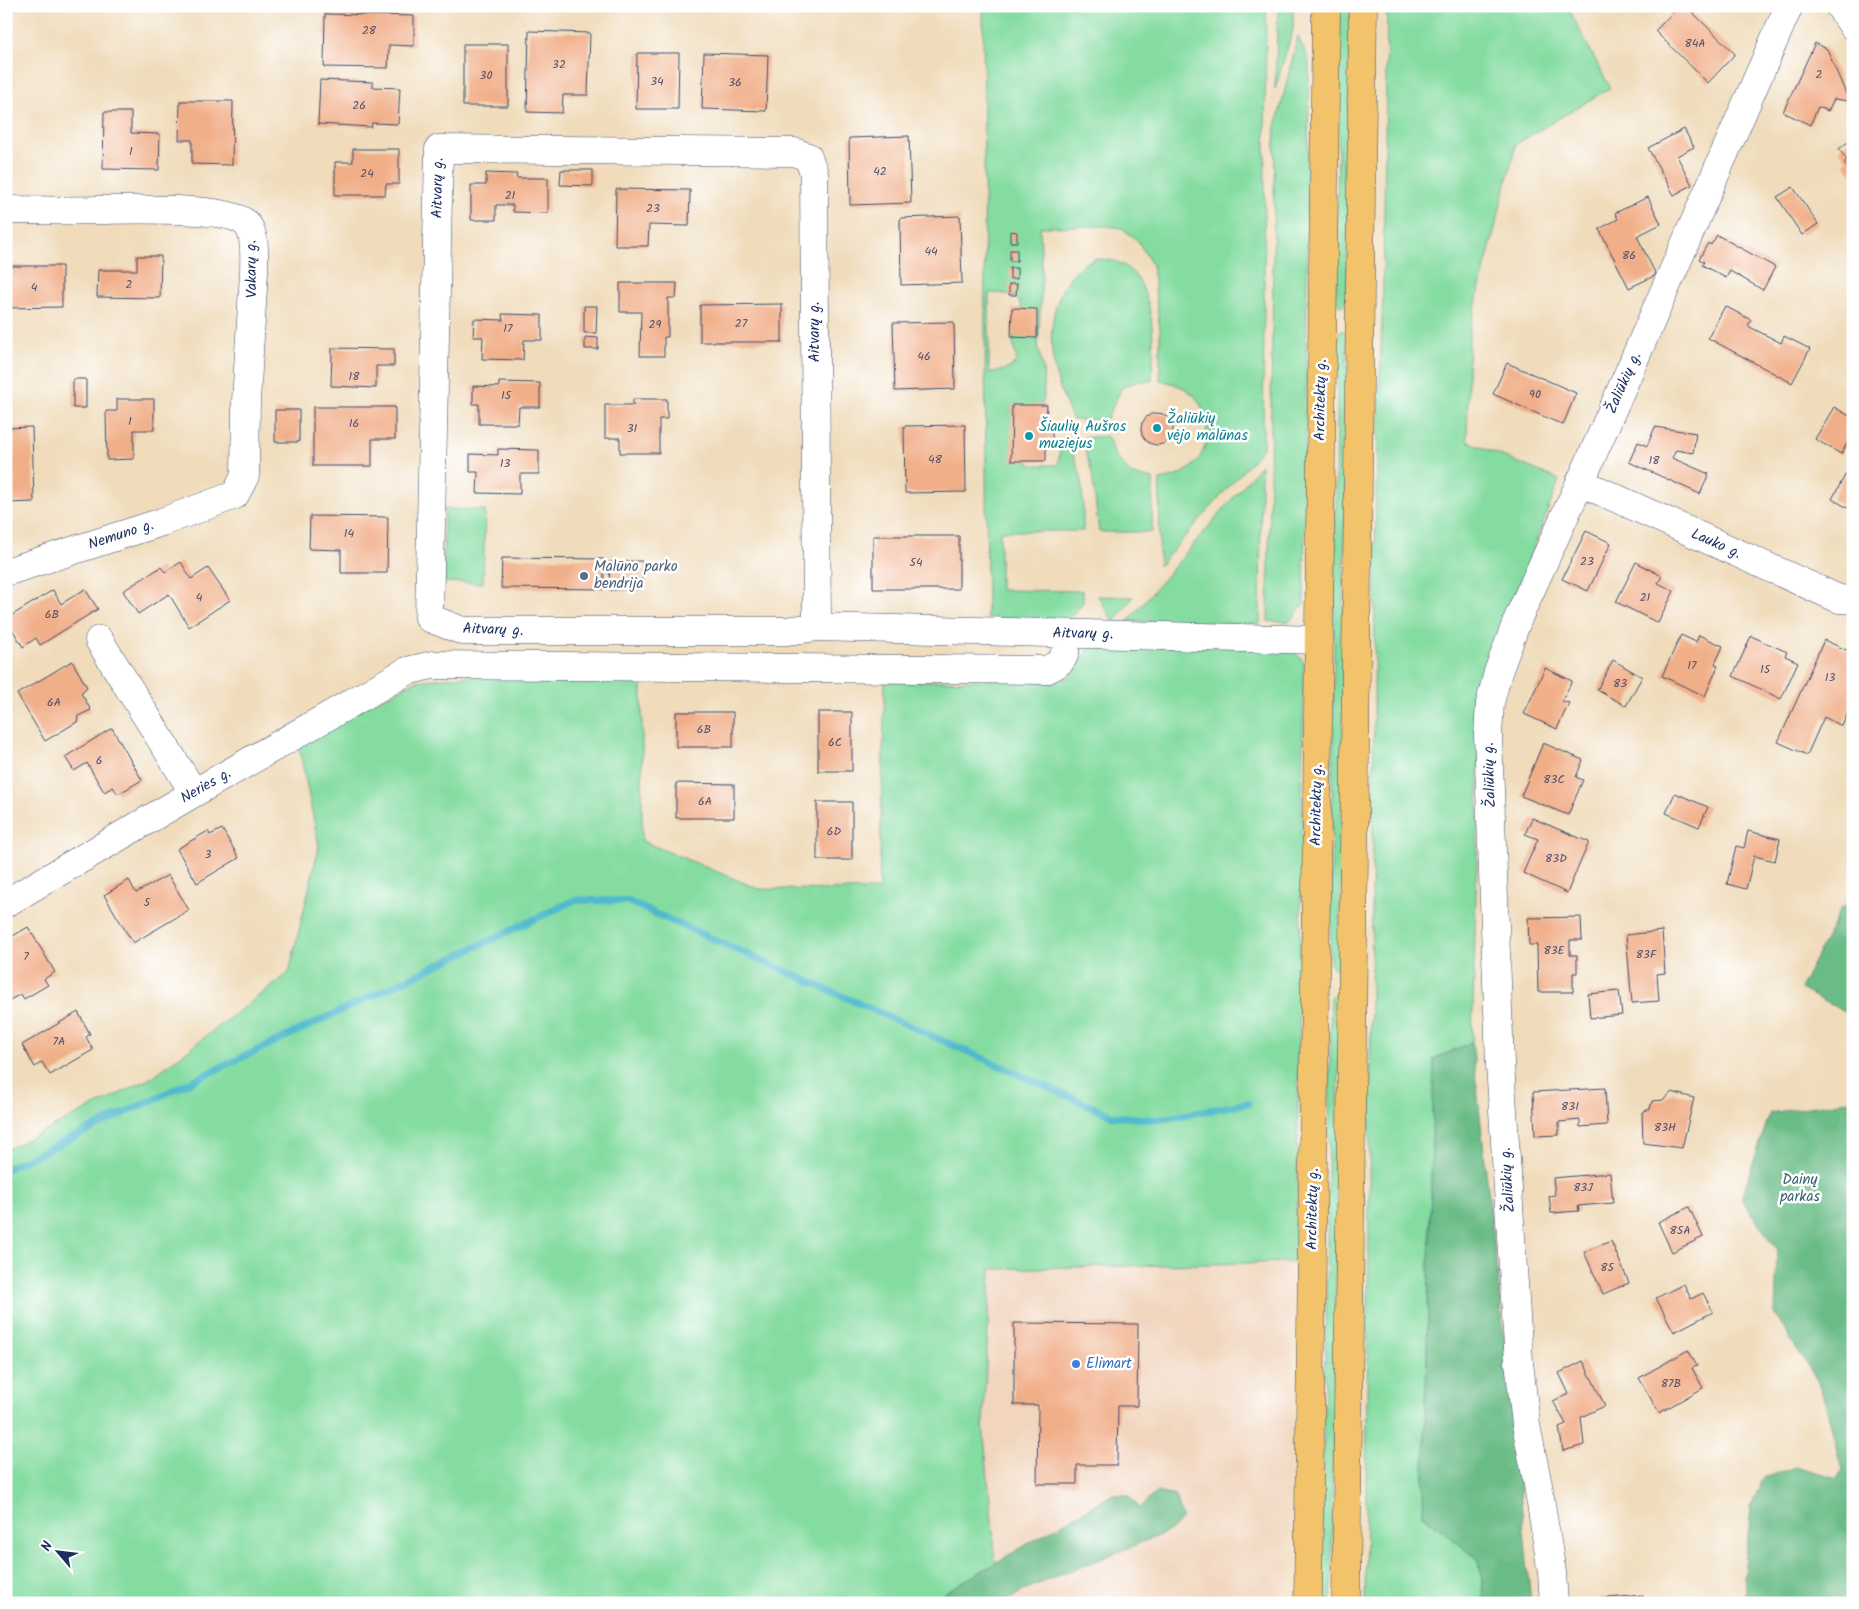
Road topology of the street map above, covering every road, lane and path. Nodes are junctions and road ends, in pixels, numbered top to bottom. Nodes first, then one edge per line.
1 (1326, 6) edge
2 (1363, 6) edge
3 (1789, 6) edge
4 (1840, 6) edge
5 (1853, 26) edge
6 (6, 210) edge
7 (1322, 317) junction
8 (1360, 317) junction
9 (1580, 482) junction
10 (235, 495) joint
11 (6, 572) edge
12 (1853, 600) edge
13 (817, 627) junction
14 (1067, 634) junction
15 (99, 640) dead end
16 (1319, 640) junction
17 (194, 793) junction
18 (6, 903) edge
19 (1316, 978) junction
20 (1352, 978) junction
21 (1308, 1603) edge
22 (1346, 1603) edge
23 (1554, 1603) edge

1 - 7 main road, Architektų g.
2 - 8 main road
3 - 9 street, Žaliūkių g.
4 - 5 street
6 - 10 street, Vakarų g.
7 - 8 main road
7 - 16 main road, Architektų g.
8 - 20 main road
9 - 12 street, Lauko g.
9 - 23 street, Žaliūkių g.
10 - 11 street, Nemuno g.
13 - 13 street, Aitvarų g.
13 - 14 street, Aitvarų g.
14 - 16 street, Aitvarų g.
14 - 17 street, Neries g.
15 - 17 street
16 - 19 main road, Architektų g.
17 - 18 street, Neries g.
19 - 20 main road
19 - 21 main road, Architektų g.
20 - 22 main road

